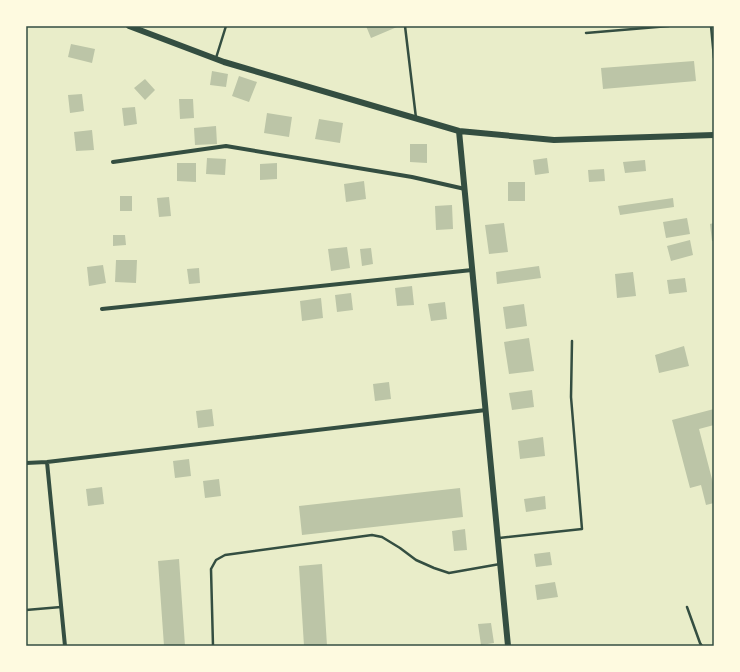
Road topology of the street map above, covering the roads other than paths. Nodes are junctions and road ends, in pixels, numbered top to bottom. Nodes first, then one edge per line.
1 (129, 26) edge
2 (226, 26) edge
3 (405, 26) edge
4 (669, 26) edge
5 (711, 26) edge
6 (586, 33) dead end
7 (714, 58) edge
8 (216, 59) junction
9 (416, 119) junction
10 (459, 131) junction
11 (714, 135) edge
12 (113, 162) dead end
13 (465, 189) junction
14 (472, 270) junction
15 (102, 309) dead end
16 (572, 341) dead end
17 (486, 410) junction
18 (47, 462) junction
19 (26, 463) edge
20 (498, 538) junction
21 (500, 564) junction
22 (62, 607) junction
23 (687, 607) dead end
24 (26, 610) edge
25 (65, 646) edge
26 (212, 646) edge
27 (508, 646) edge
28 (702, 646) edge

1 - 8 street
2 - 8 lane
3 - 9 lane
4 - 6 lane
5 - 7 lane
8 - 9 street
9 - 10 street
10 - 11 street
10 - 13 street
12 - 13 street
13 - 14 street
14 - 15 street
14 - 17 street
16 - 20 lane
17 - 18 street
17 - 20 street
18 - 19 street
18 - 22 street
20 - 21 street
21 - 26 lane
21 - 27 street
22 - 24 lane
22 - 25 street
23 - 28 lane

